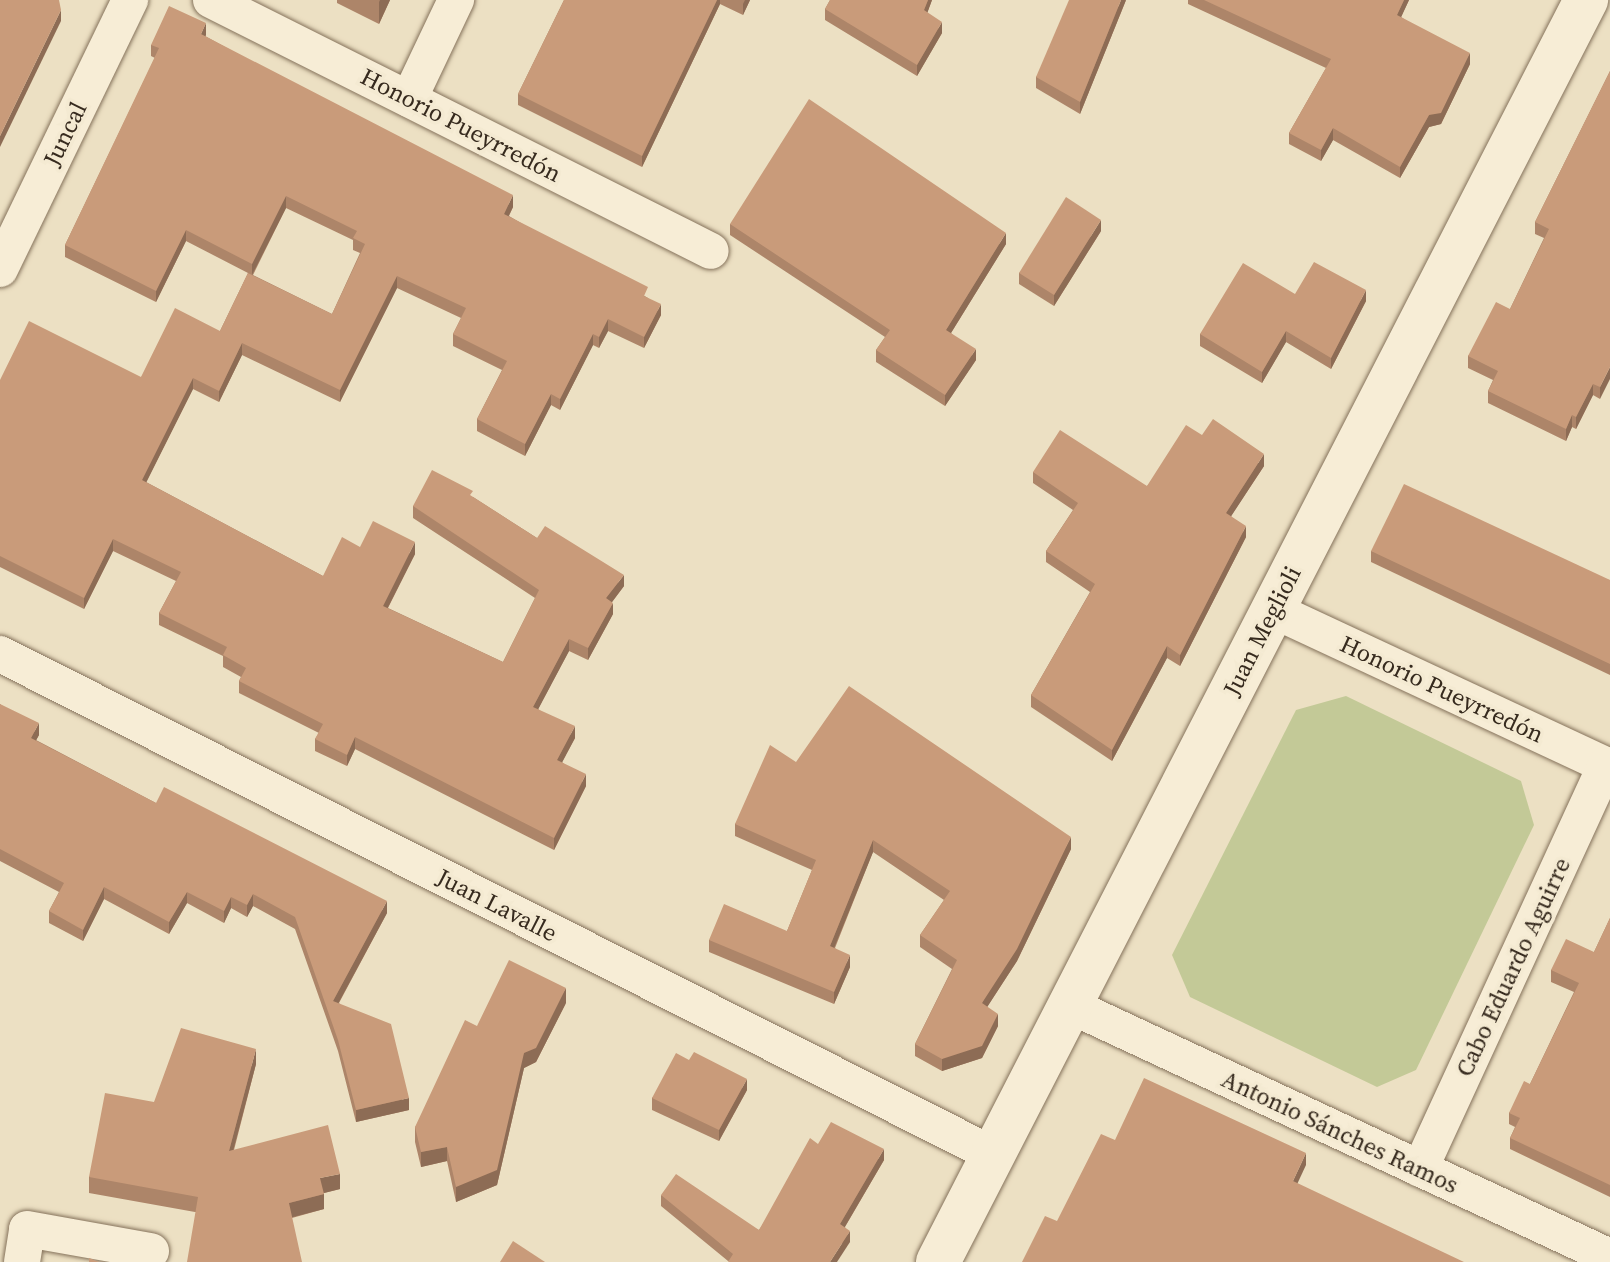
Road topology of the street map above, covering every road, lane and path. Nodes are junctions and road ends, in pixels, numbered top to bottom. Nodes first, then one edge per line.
1 (130, 0) edge
2 (211, 0) edge
3 (456, 0) edge
4 (1586, 0) edge
5 (409, 99) junction
6 (711, 251) dead end
7 (0, 269) edge
8 (1273, 610) junction
9 (0, 654) edge
10 (1608, 766) edge
11 (1071, 1006) junction
12 (994, 1155) junction
13 (1420, 1169) junction
14 (151, 1251) dead end
15 (1610, 1257) edge
16 (22, 1262) edge
17 (938, 1262) edge

1 - 7 street, Juncal
2 - 5 street, Honorio Pueyrredón
3 - 5 street
4 - 8 main road, Juan Meglioli
5 - 6 street, Honorio Pueyrredón
8 - 10 street, Honorio Pueyrredón
8 - 11 main road, Juan Meglioli
9 - 12 street, Juan Lavalle
10 - 13 street, Cabo Eduardo Aguirre
11 - 12 main road, Juan Meglioli
11 - 13 street, Antonio Sánches Ramos
12 - 17 main road, Juan Meglioli
13 - 15 street, Antonio Sánches Ramos
14 - 16 street

